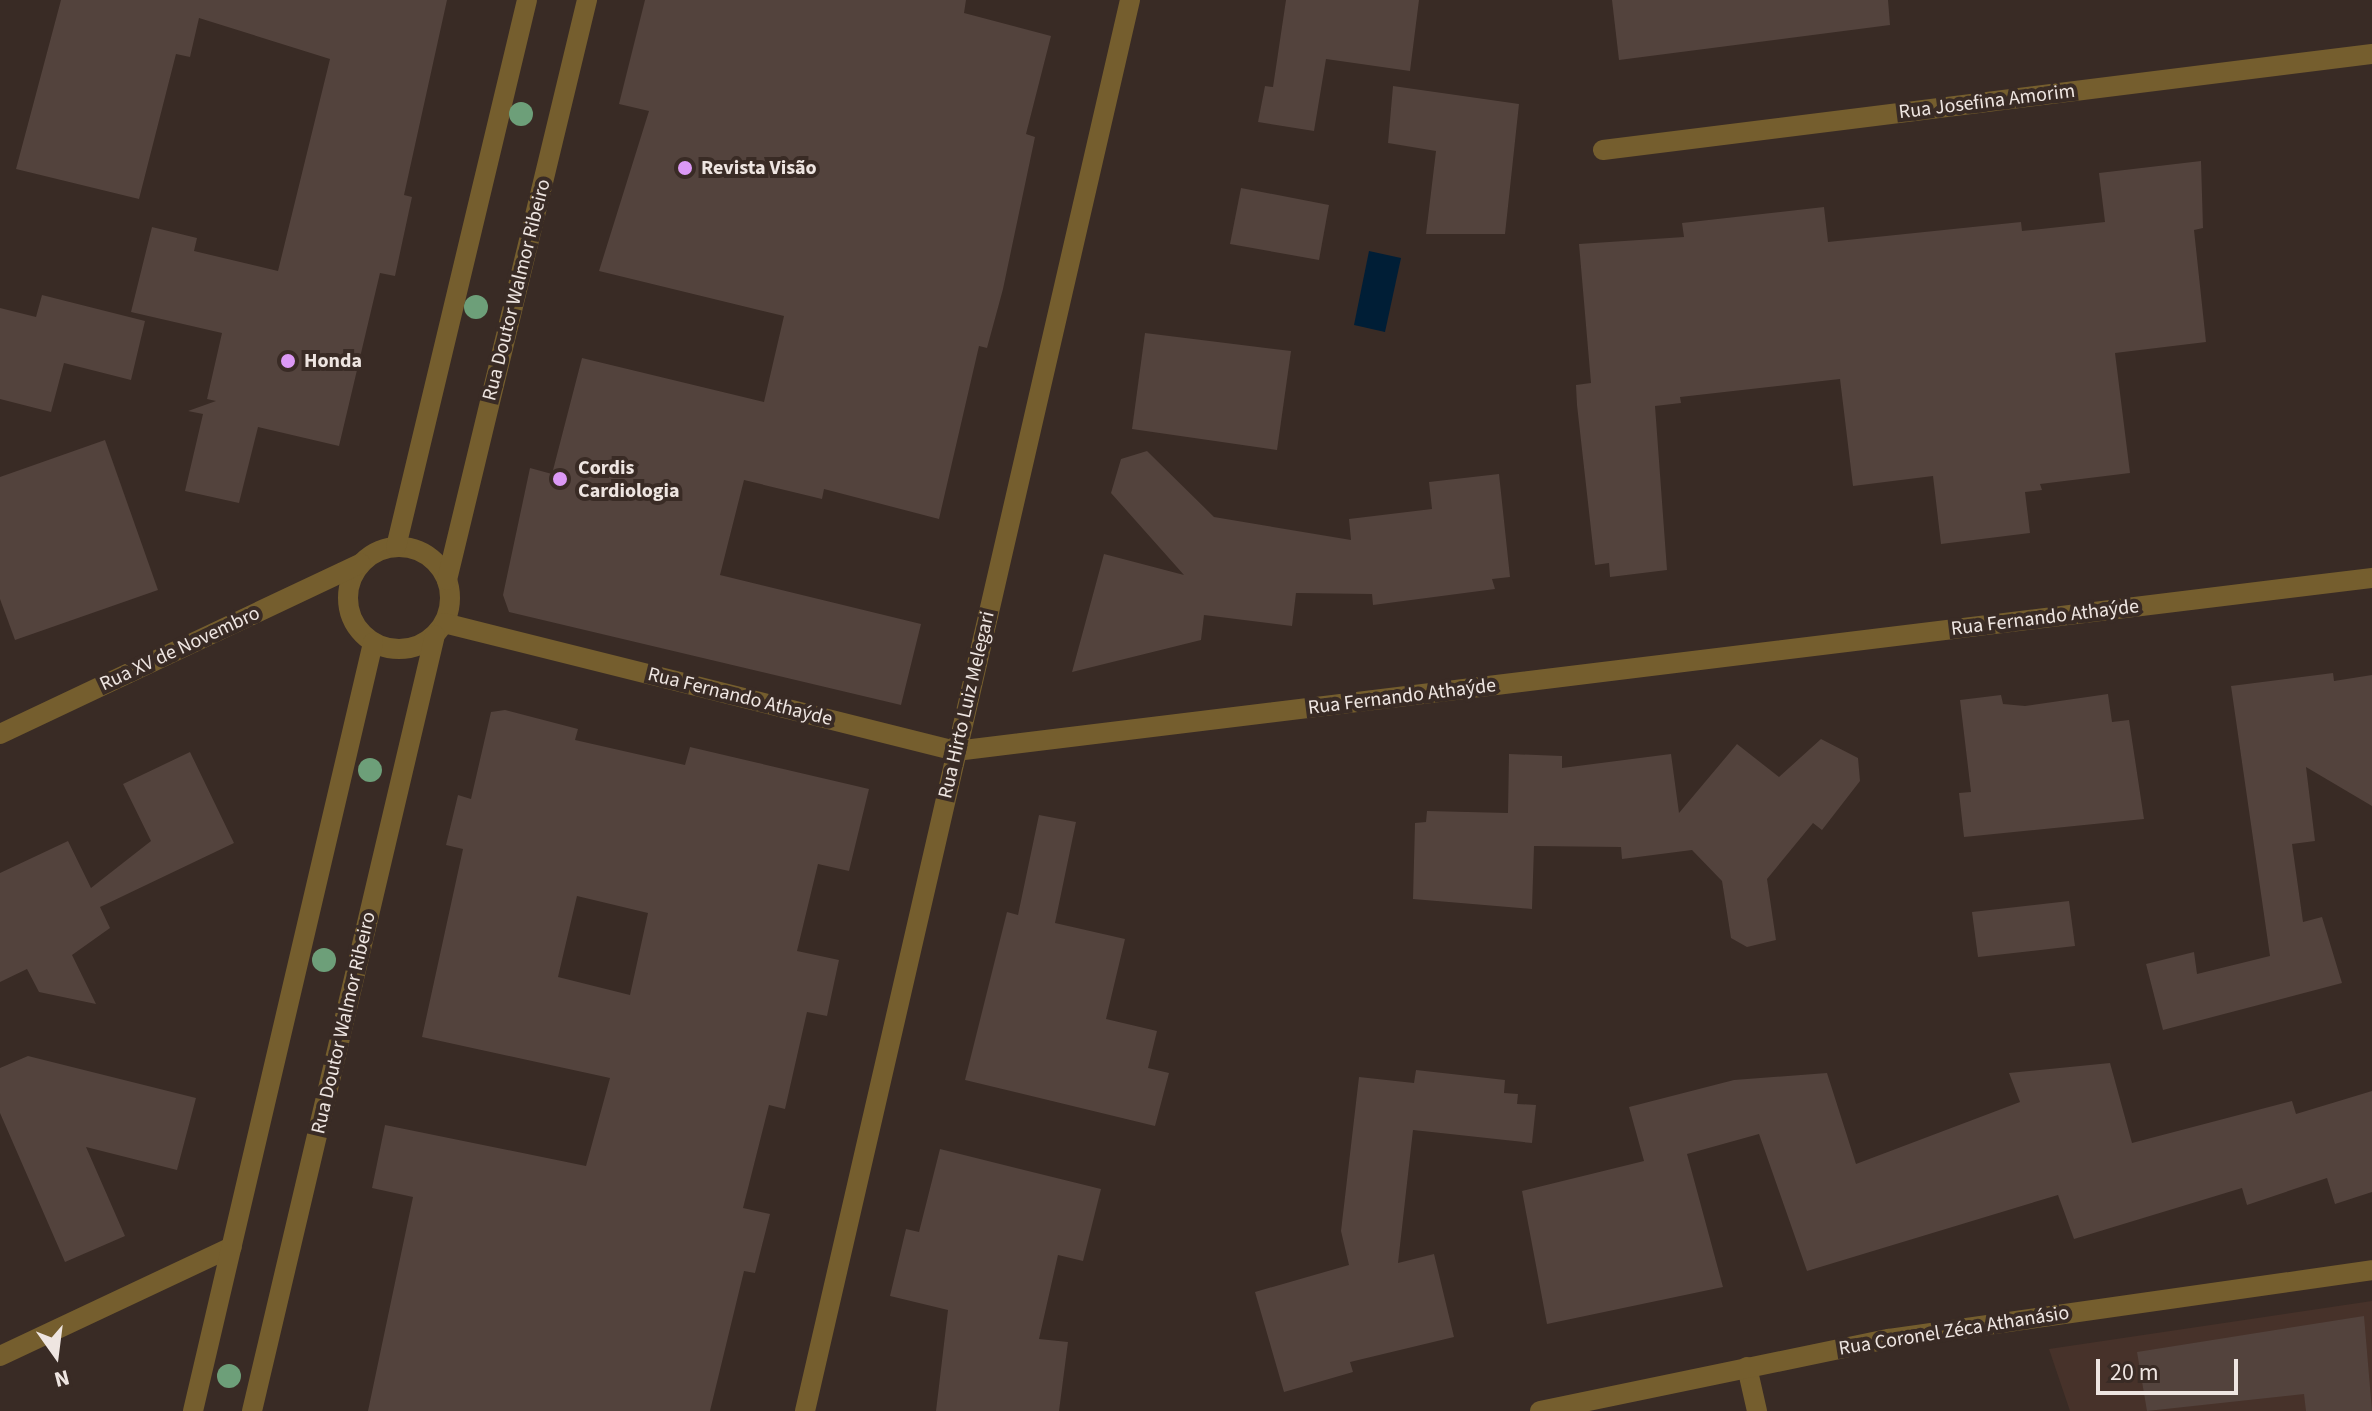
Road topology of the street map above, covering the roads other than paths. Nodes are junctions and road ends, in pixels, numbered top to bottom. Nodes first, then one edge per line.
1 (527, 0) edge
2 (587, 0) edge
3 (1130, 0) edge
4 (2372, 54) edge
5 (1603, 150) dead end
6 (396, 547) junction
7 (361, 563) junction
8 (2372, 578) edge
9 (447, 580) junction
10 (440, 629) junction
11 (373, 643) junction
12 (0, 734) edge
13 (956, 751) junction
14 (232, 1247) junction
15 (2372, 1270) edge
16 (0, 1356) edge
17 (1747, 1367) junction
18 (193, 1411) edge
19 (252, 1411) edge
20 (805, 1411) edge
21 (1540, 1411) edge
22 (1757, 1411) edge

1 - 6 street
2 - 9 street, Rua Doutor Walmor Ribeiro
3 - 13 street, Rua Hirto Luiz Melegari
4 - 5 street, Rua Josefina Amorim
6 - 7 street
6 - 9 street
7 - 11 street
7 - 12 street, Rua XV de Novembro
8 - 13 street, Rua Fernando Athaýde
9 - 10 street
10 - 11 street
10 - 13 street, Rua Fernando Athaýde
10 - 19 street, Rua Doutor Walmor Ribeiro
11 - 14 street
13 - 20 street, Rua Hirto Luiz Melegari
14 - 16 street
14 - 18 street
15 - 17 street, Rua Coronel Zéca Athanásio
17 - 21 street, Rua Coronel Zéca Athanásio
17 - 22 street

